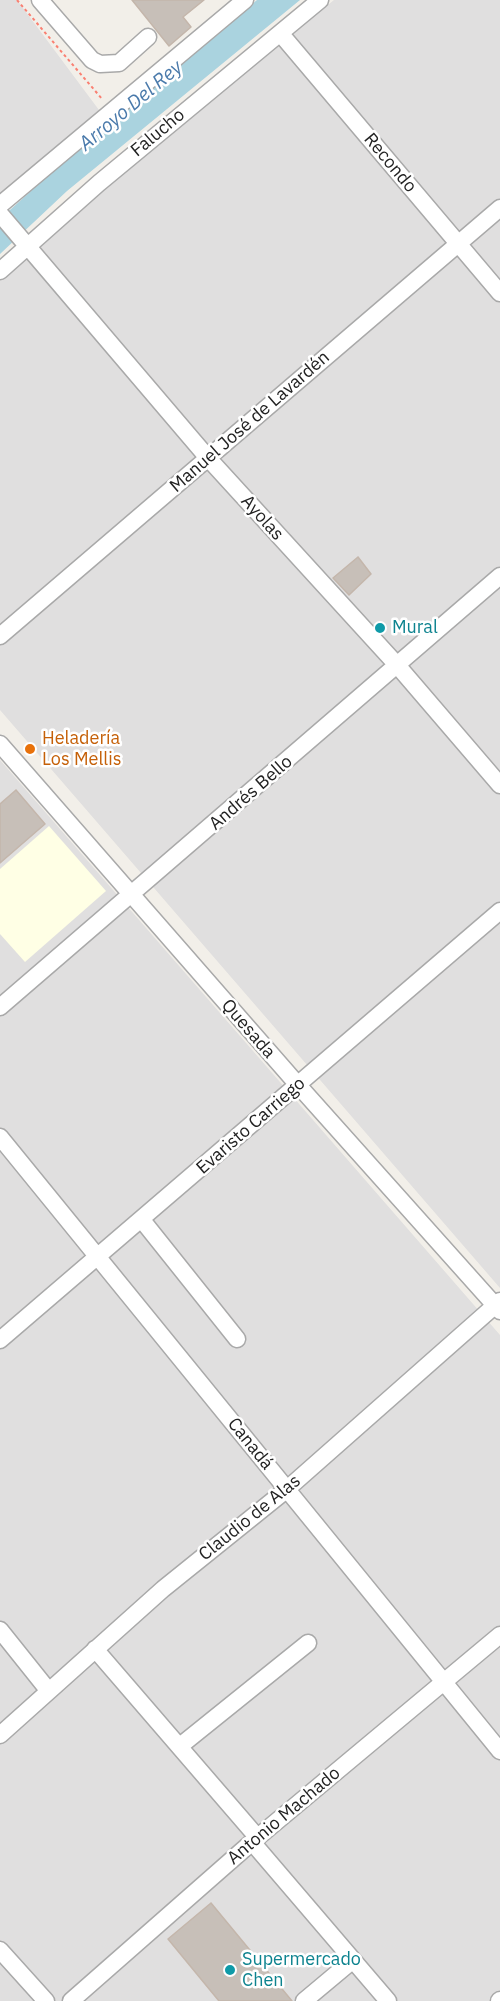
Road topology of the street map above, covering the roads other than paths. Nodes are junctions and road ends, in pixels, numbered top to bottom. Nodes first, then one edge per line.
1 (40, 0) edge
2 (245, 0) edge
3 (320, 0) edge
4 (280, 33) junction
5 (148, 37) dead end
6 (0, 205) edge
7 (500, 208) edge
8 (0, 214) edge
9 (457, 244) junction
10 (26, 246) junction
11 (0, 271) edge
12 (500, 293) edge
13 (208, 458) junction
14 (500, 576) edge
15 (0, 636) edge
16 (397, 665) junction
17 (0, 744) edge
18 (500, 785) edge
19 (132, 896) junction
20 (500, 911) edge
21 (0, 1007) edge
22 (298, 1085) junction
23 (0, 1137) edge
24 (142, 1220) junction
25 (99, 1256) junction
26 (498, 1306) edge
27 (237, 1339) dead end
28 (0, 1340) edge
29 (286, 1490) junction
30 (0, 1630) edge
31 (500, 1635) edge
32 (308, 1643) dead end
33 (95, 1648) junction
34 (445, 1682) junction
35 (48, 1689) junction
36 (0, 1735) edge
37 (180, 1746) junction
38 (500, 1751) edge
39 (255, 1840) junction
40 (0, 1950) edge
41 (353, 1960) junction
42 (46, 2001) edge
43 (71, 2001) edge
44 (304, 2001) edge
45 (388, 2001) edge

1 - 5 street
2 - 6 street
3 - 4 street, Falucho
4 - 9 street, Recondo
4 - 10 street, Falucho
7 - 9 street, Manuel José de Lavardén
8 - 10 street, Ayolas
9 - 12 street, Recondo
9 - 13 street, Manuel José de Lavardén
10 - 11 street, Falucho
10 - 13 street, Ayolas
13 - 15 street, Manuel José de Lavardén
13 - 16 street, Ayolas
14 - 16 street, Andrés Bello
16 - 18 street, Ayolas
16 - 19 street, Andrés Bello
17 - 19 street, Quesada
19 - 21 street, Andrés Bello
19 - 22 street, Quesada
20 - 22 street, Evaristo Carriego
22 - 24 street, Evaristo Carriego
22 - 26 street, Quesada
23 - 25 street, Canadá
24 - 25 street, Evaristo Carriego
24 - 27 street
25 - 28 street, Evaristo Carriego
25 - 29 street, Canadá
26 - 29 street, Claudio de Alas
29 - 33 street, Claudio de Alas
29 - 34 street, Canadá
30 - 35 street
31 - 34 street, Antonio Machado
32 - 37 street
33 - 35 street, Claudio de Alas
33 - 37 street
34 - 38 street, Canadá
34 - 39 street, Antonio Machado
35 - 36 street, Claudio de Alas
37 - 39 street
39 - 41 street
39 - 43 street, Antonio Machado
40 - 42 street
41 - 44 street
41 - 45 street

